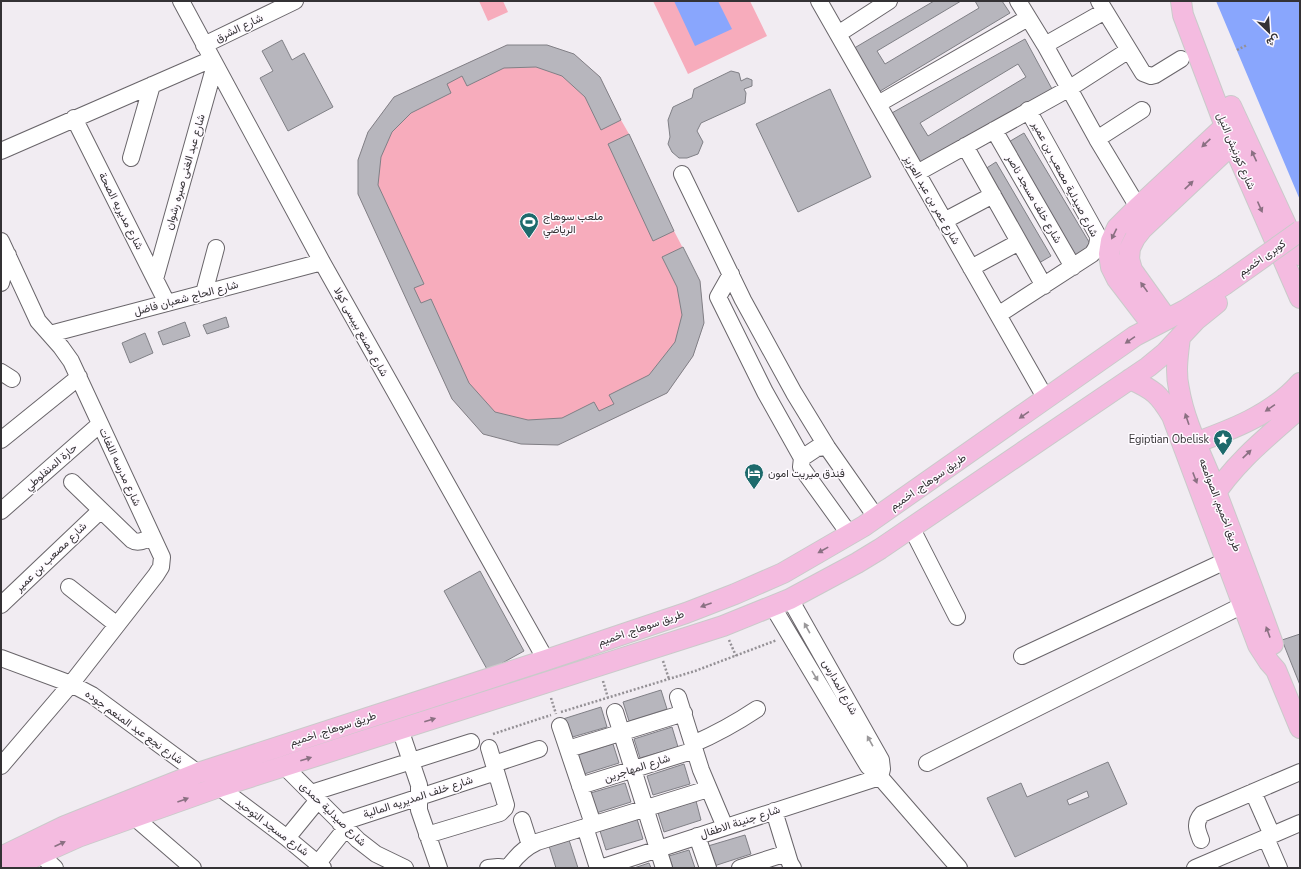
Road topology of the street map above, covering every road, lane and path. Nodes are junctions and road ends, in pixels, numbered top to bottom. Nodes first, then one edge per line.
1 (181, 1) edge
2 (295, 1) edge
3 (819, 1) edge
4 (889, 1) edge
5 (1018, 1) edge
6 (1182, 1) edge
7 (1102, 6) edge
8 (1028, 18) junction
9 (838, 34) junction
10 (1045, 45) junction
11 (1247, 45) dead end
12 (1129, 50) junction
13 (1237, 50) dead end
14 (210, 56) junction
15 (1180, 58) dead end
16 (152, 84) junction
17 (1070, 88) junction
18 (878, 104) junction
19 (1028, 110) junction
20 (1142, 110) dead end
21 (74, 118) junction
22 (994, 130) junction
23 (1234, 130) junction
24 (1097, 139) junction
25 (966, 146) junction
26 (1, 151) edge
27 (131, 158) dead end
28 (917, 173) junction
29 (682, 174) dead end
30 (993, 195) junction
31 (1138, 207) junction
32 (944, 221) junction
33 (1152, 221) junction
34 (1300, 231) edge
35 (1019, 242) junction
36 (1300, 244) edge
37 (4, 248) edge
38 (216, 248) dead end
39 (1300, 255) edge
40 (322, 262) junction
41 (1073, 267) junction
42 (971, 268) junction
43 (731, 274) junction
44 (155, 279) junction
45 (1, 283) edge
46 (1044, 286) junction
47 (1226, 289) junction
48 (204, 293) junction
49 (1300, 298) edge
50 (167, 303) junction
51 (998, 315) junction
52 (1160, 322) junction
53 (50, 334) junction
54 (1180, 337) junction
55 (78, 377) junction
56 (1130, 379) junction
57 (1300, 383) edge
58 (1046, 399) junction
59 (1300, 408) edge
60 (100, 424) junction
61 (1, 440) edge
62 (1189, 445) junction
63 (827, 447) junction
64 (802, 458) junction
65 (72, 482) dead end
66 (1211, 499) junction
67 (101, 510) junction
68 (1, 511) edge
69 (863, 526) junction
70 (911, 527) junction
71 (152, 537) junction
72 (880, 549) junction
73 (1233, 558) junction
74 (69, 586) dead end
75 (1250, 602) junction
76 (782, 603) junction
77 (1, 605) edge
78 (957, 617) dead end
79 (117, 625) junction
80 (790, 635) junction
81 (1022, 656) dead end
82 (1, 658) edge
83 (546, 660) junction
84 (546, 683) junction
85 (71, 684) junction
86 (678, 697) dead end
87 (757, 709) dead end
88 (615, 712) dead end
89 (684, 713) junction
90 (558, 720) junction
91 (1300, 728) edge
92 (400, 729) junction
93 (622, 733) junction
94 (471, 742) joint
95 (694, 747) junction
96 (488, 748) dead end
97 (539, 749) dead end
98 (568, 749) junction
99 (411, 761) junction
100 (927, 763) dead end
101 (1, 766) edge
102 (284, 766) junction
103 (495, 768) junction
104 (633, 770) junction
105 (1300, 772) edge
106 (198, 773) junction
107 (880, 777) junction
108 (580, 786) junction
109 (219, 787) junction
110 (708, 789) junction
111 (1253, 792) junction
112 (314, 797) junction
113 (419, 797) junction
114 (645, 808) junction
115 (774, 812) junction
116 (134, 817) junction
117 (522, 820) dead end
118 (1300, 823) edge
119 (343, 825) junction
120 (589, 825) junction
121 (725, 828) junction
122 (427, 835) junction
123 (697, 836) junction
124 (1269, 836) junction
125 (287, 838) junction
126 (1201, 840) dead end
127 (530, 845) junction
128 (658, 849) junction
129 (787, 853) junction
130 (40, 854) junction
131 (1, 857) edge
132 (1212, 865) edge
133 (321, 866) edge
134 (745, 867) edge
135 (13, 868) edge
136 (55, 868) edge
137 (193, 868) edge
138 (405, 868) edge
139 (439, 868) edge
140 (488, 868) edge
141 (509, 868) edge
142 (599, 868) edge
143 (664, 868) edge
144 (708, 868) edge
145 (793, 868) edge
146 (959, 868) edge
147 (1195, 868) edge
148 (1279, 868) edge

1 - 14 street, شارع مصنع بيبسى كولا
2 - 14 street, شارع الشرق
3 - 9 street, شارع عمر بن عبد العزيز
4 - 9 street
5 - 8 street
6 - 23 main road, شارع كورنيش النيل
7 - 10 street
7 - 12 street
8 - 10 street
8 - 18 street
9 - 18 street, شارع عمر بن عبد العزيز
10 - 17 street
11 - 13 path
12 - 15 street
12 - 17 street
14 - 16 street, شارع الشرق
14 - 40 street, شارع مصنع بيبسى كولا
14 - 44 street, شارع عبد الغنى صبره رشوان
16 - 21 street, شارع الشرق
16 - 27 street
17 - 19 street
17 - 24 street
18 - 28 street, شارع عمر بن عبد العزيز
19 - 22 street
19 - 41 street, شارع صيدلية مصعب بن عمير
20 - 24 street
21 - 26 street, شارع الشرق
21 - 44 street, شارع مديريه الصحة
22 - 25 street
22 - 41 street, شارع خلف مسجد ناصر
23 -> 31 main road
33 -> 23 main road
39 -> 23 main road, شارع كورنيش النيل
23 -> 49 main road, شارع كورنيش النيل
24 - 31 street
25 - 28 street
25 - 30 street
28 - 32 street, شارع عمر بن عبد العزيز
29 - 43 street
30 - 32 street
30 - 35 street
31 - 33 street
31 -> 52 main road
32 - 42 street, شارع عمر بن عبد العزيز
52 -> 33 main road
34 - 47 main road, كوبرى اخميم, bridge
35 - 42 street
35 - 46 street
36 - 47 main road, كوبرى اخميم
37 - 45 street
37 - 53 street, شارع مدرسه اللغات
38 - 48 street
40 - 48 street, شارع الحاج شعبان فاضل
40 - 83 street, شارع مصنع بيبسى كولا
41 - 46 street, شارع صيدلية مصعب بن عمير
42 - 51 street, شارع عمر بن عبد العزيز
43 - 63 street
43 - 64 street
44 - 50 street, شارع مديريه الصحة
46 - 51 street, شارع صيدلية مصعب بن عمير
47 - 52 main road, طريق سوهاج, اخميم
47 - 54 main road, طريق سوهاج, اخميم
48 - 50 street, شارع الحاج شعبان فاضل
50 - 53 street, شارع الحاج شعبان فاضل
51 - 58 street, شارع عمر بن عبد العزيز
52 -> 58 main road, طريق سوهاج, اخميم
53 - 55 street, شارع مدرسه اللغات
54 - 56 main road, طريق سوهاج, اخميم
62 -> 54 main road, طريق اخميم, الصوامعه
55 - 60 street, شارع مدرسه اللغات
55 - 61 street
56 - 62 main road, طريق اخميم, الصوامعه
56 - 70 main road, طريق سوهاج, اخميم
57 -> 62 main road
58 -> 69 main road, طريق سوهاج, اخميم
66 -> 59 main road
60 - 68 street, حارة المنفلوطي
60 - 71 street, شارع مدرسه اللغات
62 - 66 main road, طريق اخميم, الصوامعه
63 - 64 street
63 - 69 street
64 - 69 street
65 - 67 street
66 - 73 main road, طريق اخميم, الصوامعه
67 - 71 street
67 - 77 street, شارع مصعب بن عمير
69 - 72 main road
69 -> 83 main road, طريق سوهاج, اخميم
70 - 72 main road, طريق سوهاج, اخميم
70 - 78 street
71 - 79 street, شارع مدرسه اللغات
72 - 76 main road, طريق سوهاج, اخميم
73 - 75 main road, طريق اخميم, الصوامعه
73 - 81 street
74 - 79 street
75 - 91 main road, طريق اخميم, الصوامعه
75 - 100 street
76 - 80 street, شارع المدارس
76 - 84 main road, طريق سوهاج, اخميم
107 -> 76 street, شارع المدارس
79 - 85 street, شارع مدرسه اللغات
80 - 90 path
80 -> 107 street, شارع المدارس
82 - 85 street, شارع نجع عبد المنعم جوده
83 - 106 main road, طريق سوهاج, اخميم
84 - 90 path
92 -> 84 main road, طريق سوهاج, اخميم
85 - 101 street, شارع مدرسه اللغات
85 - 106 street, شارع نجع عبد المنعم جوده
86 - 89 street
87 - 95 street, شارع المهاجرين
88 - 93 street
89 - 93 street
89 - 95 street
90 - 94 path
90 - 98 street
92 - 99 street
102 -> 92 main road, طريق سوهاج, اخميم
93 - 98 street
93 - 104 street
94 - 99 street
95 - 104 street, شارع المهاجرين
95 - 110 street
96 - 103 street
97 - 103 street, شارع خلف المديريه المالية
98 - 108 street
99 - 112 street
99 - 113 street
102 - 109 main road, طريق سوهاج, اخميم
102 - 112 street, شارع صيدلية حمدى
103 - 113 street, شارع خلف المديريه المالية
103 - 122 street
104 - 108 street, شارع المهاجرين
104 - 114 street
105 - 111 street
106 - 131 main road, طريق سوهاج, اخميم
107 - 115 street, شارع جنينة الاطفال
107 - 146 street, شارع المدارس
108 - 120 street
116 -> 109 main road, طريق سوهاج, اخميم
109 - 125 street, شارع مسجد التوحيد
110 - 114 street
110 - 121 street
111 - 124 street
111 - 126 street
112 - 119 street, شارع صيدلية حمدى
112 - 125 street
113 - 119 street, شارع خلف المديريه المالية
113 - 122 street
114 - 120 street
114 - 128 street
115 - 121 street, شارع جنينة الاطفال
115 - 129 street
130 -> 116 main road, طريق سوهاج, اخميم
116 - 137 street
117 - 127 street
118 - 124 street
119 - 133 street
119 - 138 street, شارع صيدلية حمدى
120 - 127 street
120 - 142 street
121 - 123 street, شارع جنينة الاطفال
122 - 139 street
123 - 128 street, شارع جنينة الاطفال
123 - 144 street
124 - 132 street
124 - 148 street
125 - 133 street, شارع مسجد التوحيد
127 - 141 street
128 - 142 street, شارع جنينة الاطفال
128 - 143 street
129 - 134 street
129 - 145 street
130 - 135 main road, طريق سوهاج, اخميم
130 - 136 street
132 - 147 street
140 - 141 street

